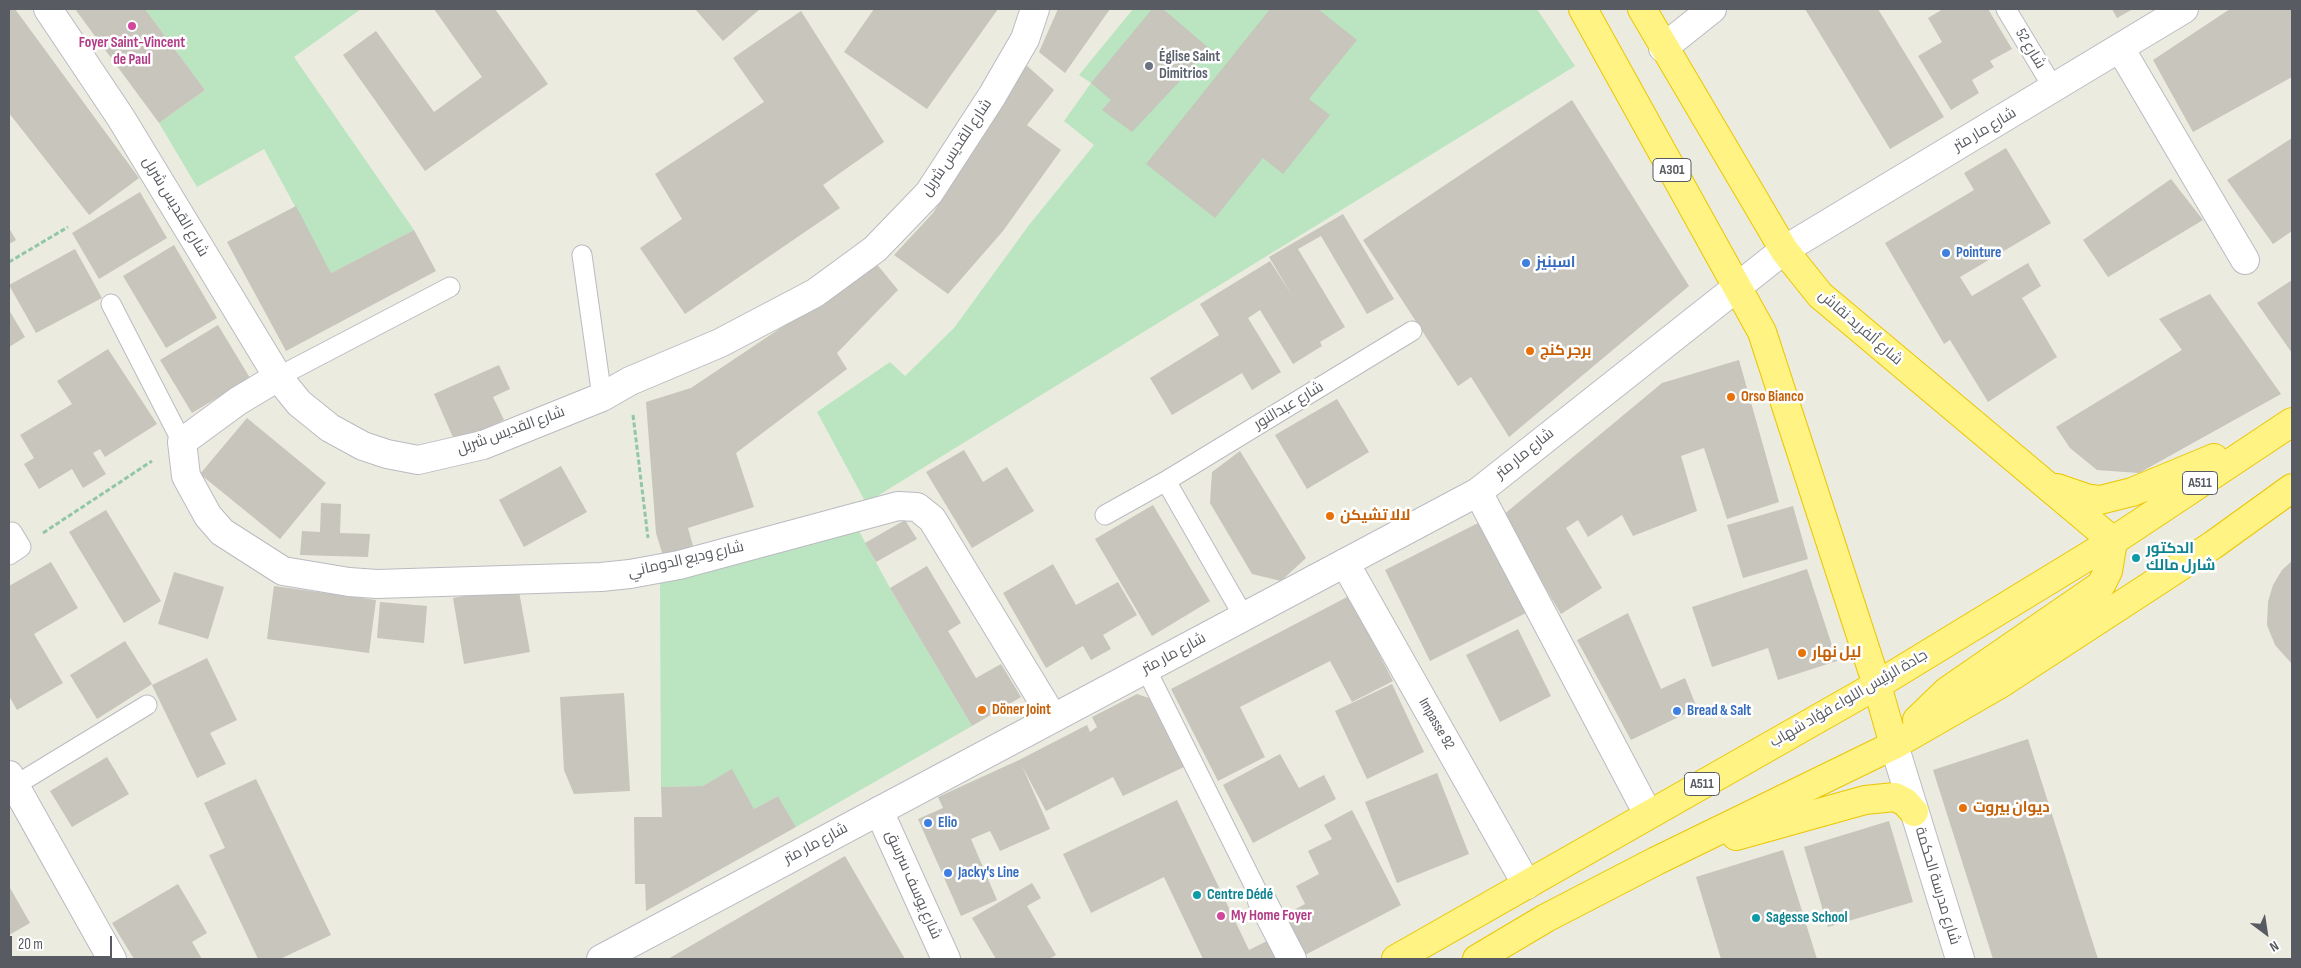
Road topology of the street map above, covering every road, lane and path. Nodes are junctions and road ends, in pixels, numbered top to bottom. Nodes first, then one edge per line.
1 (48, 9) edge
2 (1035, 9) edge
3 (1582, 9) edge
4 (1642, 9) edge
5 (1712, 9) edge
6 (2006, 9) edge
7 (2184, 9) edge
8 (1663, 48) junction
9 (2120, 48) junction
10 (2054, 89) junction
11 (68, 227) dead end
12 (1784, 250) junction
13 (582, 255) dead end
14 (2245, 260) dead end
15 (9, 262) edge
16 (450, 287) dead end
17 (1727, 294) junction
18 (111, 304) dead end
19 (1412, 331) dead end
20 (278, 377) junction
21 (630, 381) junction
22 (602, 397) junction
23 (2289, 424) edge
24 (182, 442) junction
25 (1166, 480) junction
26 (2039, 481) junction
27 (2292, 488) edge
28 (1478, 492) junction
29 (1105, 515) dead end
30 (2113, 541) junction
31 (14, 544) edge
32 (1345, 563) junction
33 (651, 571) junction
34 (1244, 617) junction
35 (1146, 669) junction
36 (1877, 685) junction
37 (147, 705) dead end
38 (1053, 718) junction
39 (1894, 745) junction
40 (12, 780) edge
41 (879, 811) junction
42 (1914, 812) junction
43 (1648, 814) junction
44 (1656, 861) junction
45 (1527, 885) junction
46 (1262, 901) joint
47 (606, 958) edge
48 (112, 959) edge
49 (946, 959) edge
50 (1292, 959) edge
51 (1396, 959) edge
52 (1477, 959) edge
53 (1960, 959) edge

1 - 20 street, شارع القديس شربل
2 - 21 street, شارع القديس شربل
3 - 17 highway, A301
4 - 8 highway, شارع ألفريد نقاش
5 - 8 street
6 - 10 lane, شارع 52
7 - 9 street, شارع مار متر
8 - 12 highway, شارع ألفريد نقاش
9 - 10 street, شارع مار متر
9 - 14 street
10 - 12 street, شارع مار متر
11 - 15 path
12 - 17 street, شارع مار متر
12 - 26 highway, شارع ألفريد نقاش
13 - 22 lane
16 - 20 lane
17 - 28 street, شارع مار متر
17 - 36 highway, A301
18 - 24 lane
19 - 25 lane, شارع عبدالنور
20 - 22 street, شارع القديس شربل
20 - 24 street
21 - 22 street, شارع القديس شربل
21 - 33 path
23 - 26 highway
23 - 30 highway, جادة الرئيس اللواء فؤاد شهاب / A511
24 - 31 path
24 - 33 street, شارع وديع الدوماني
25 - 29 lane, شارع عبدالنور
25 - 34 lane
26 - 30 highway, شارع ألفريد نقاش
27 - 39 highway
28 - 32 street, شارع مار متر
28 - 43 street
30 - 36 highway, جادة الرئيس اللواء فؤاد شهاب / A511
30 - 39 highway
32 - 34 street, شارع مار متر
32 - 45 street, Impasse 92
33 - 38 street, شارع وديع الدوماني
34 - 35 street, شارع مار متر
35 - 38 street, شارع مار متر
35 - 46 lane
36 - 39 highway
36 - 43 highway, جادة الرئيس اللواء فؤاد شهاب / A511
37 - 40 lane
38 - 41 street, شارع مار متر
39 - 42 street, شارع مدرسة الحكمة
39 - 44 highway
40 - 48 street
41 - 47 street, شارع مار متر
41 - 49 street, شارع يوسف سرسق
42 - 44 highway
42 - 53 street, شارع مدرسة الحكمة
43 - 45 highway, جادة الرئيس اللواء فؤاد شهاب / A511
44 - 52 highway
45 - 51 highway, جادة الرئيس اللواء فؤاد شهاب / A511
46 - 50 street

